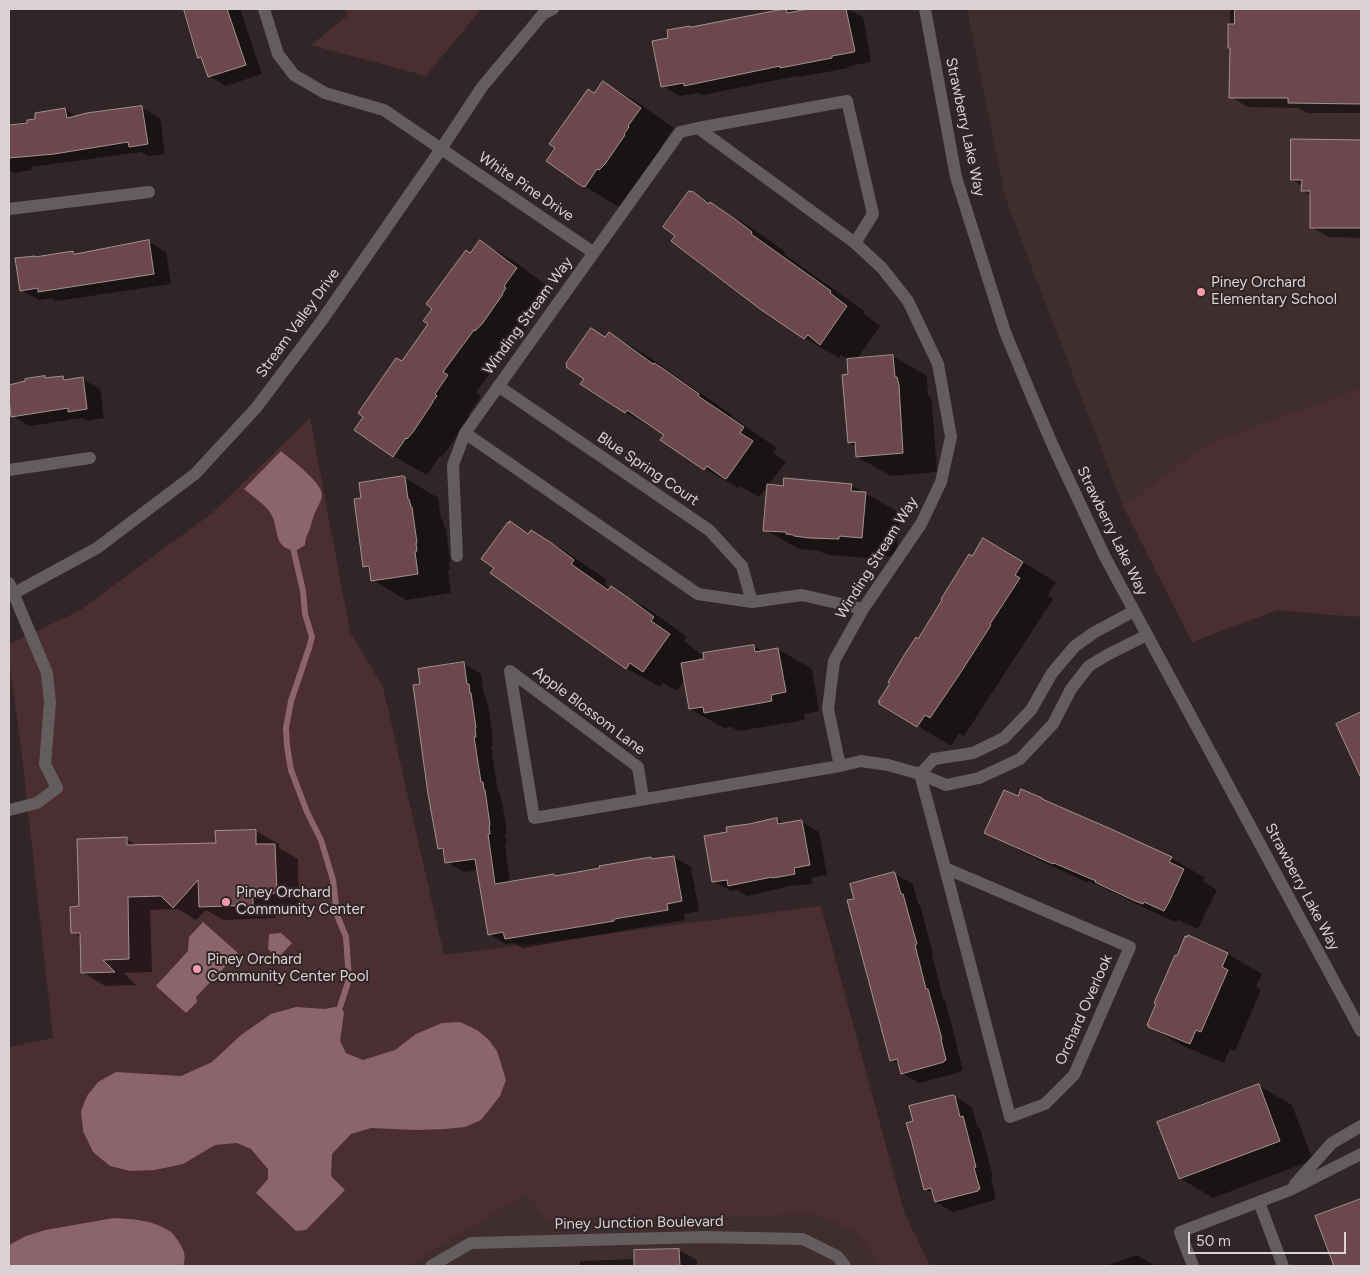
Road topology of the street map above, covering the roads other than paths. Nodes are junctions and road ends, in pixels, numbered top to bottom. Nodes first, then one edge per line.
1 (264, 9) edge
2 (553, 9) edge
3 (925, 9) edge
4 (698, 128) junction
5 (441, 149) junction
6 (149, 192) dead end
7 (9, 209) edge
8 (855, 244) junction
9 (594, 253) junction
10 (498, 386) junction
11 (465, 433) junction
12 (90, 458) dead end
13 (9, 470) edge
14 (457, 556) dead end
15 (11, 591) edge
16 (752, 602) junction
17 (863, 610) junction
18 (1134, 611) junction
19 (1147, 635) junction
20 (840, 766) junction
21 (920, 774) junction
22 (643, 799) junction
23 (9, 810) edge
24 (945, 868) junction
25 (1361, 1031) edge
26 (1361, 1126) edge
27 (1361, 1154) edge
28 (1290, 1190) junction
29 (1259, 1202) junction
30 (431, 1266) edge
31 (845, 1266) edge
32 (1193, 1266) edge
33 (1283, 1266) edge

1 - 5 street, White Pine Drive
2 - 5 street, Stream Valley Drive
3 - 18 street, Strawberry Lake Way
4 - 8 street, Winding Stream Way
4 - 8 street, Winding Stream Way
4 - 9 street, Winding Stream Way
5 - 9 street, White Pine Drive
5 - 15 street, Stream Valley Drive
6 - 7 street
8 - 17 street, Winding Stream Way
9 - 10 street, Winding Stream Way
10 - 11 street, Winding Stream Way
10 - 16 street, Blue Spring Court
11 - 14 street, Winding Stream Way
11 - 16 street
12 - 13 street
15 - 23 street
16 - 17 street
17 - 20 street, Winding Stream Way
18 - 19 street, Strawberry Lake Way
18 - 21 street
19 - 21 street, Apple Blossom Lane
19 - 25 street, Strawberry Lake Way
20 - 21 street, Apple Blossom Lane
20 - 22 street, Apple Blossom Lane
21 - 24 street, Orchard Overlook
22 - 22 street, Apple Blossom Lane
24 - 24 street, Orchard Overlook
26 - 28 street
27 - 28 street
28 - 29 street
29 - 32 street
29 - 33 street
30 - 31 street, Piney Junction Boulevard

